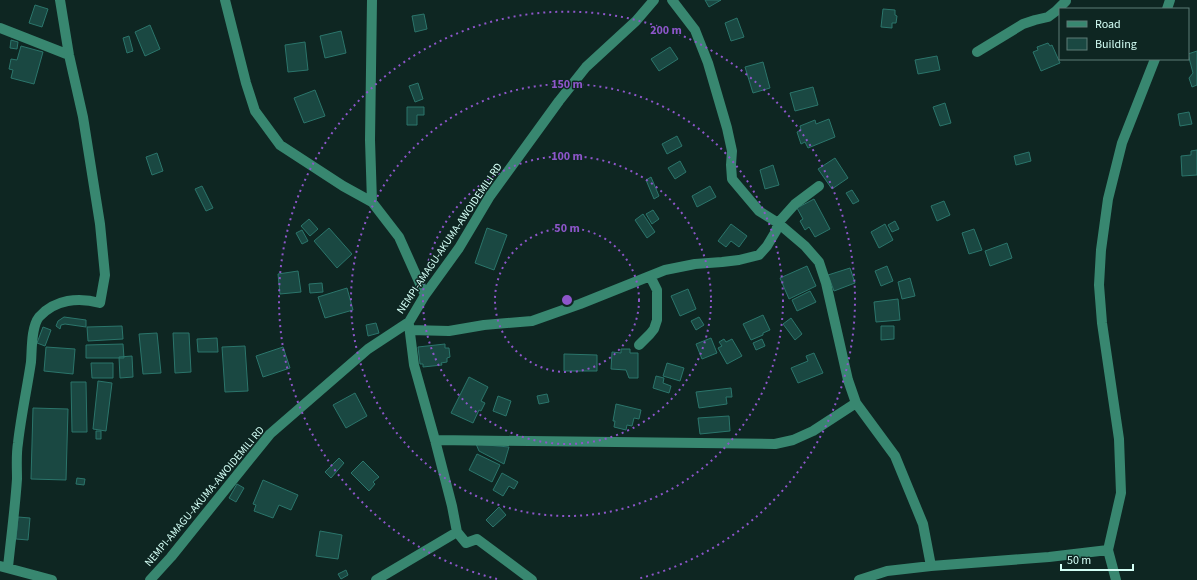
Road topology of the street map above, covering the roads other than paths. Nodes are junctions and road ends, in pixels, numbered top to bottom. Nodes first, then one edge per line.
1 (60, 0) edge
2 (225, 0) edge
3 (372, 0) edge
4 (654, 0) edge
5 (672, 0) edge
6 (1065, 0) edge
7 (0, 28) edge
8 (977, 52) dead end
9 (69, 55) junction
10 (1155, 60) edge
11 (820, 186) dead end
12 (372, 202) junction
13 (778, 223) junction
14 (650, 276) junction
15 (425, 295) junction
16 (409, 326) junction
17 (639, 345) dead end
18 (856, 403) junction
19 (435, 440) junction
20 (457, 532) junction
21 (1108, 550) junction
22 (931, 566) junction
23 (4, 567) edge
24 (52, 580) edge
25 (150, 580) edge
26 (376, 580) edge
27 (532, 580) edge
28 (859, 580) edge
29 (1116, 580) edge

1 - 9 street
2 - 12 street
3 - 12 street
4 - 15 street, NEMPI-AMAGU-AKUMA-AWOIDEMILI RD
5 - 13 street
6 - 8 street
7 - 9 street
9 - 23 street
10 - 21 street
11 - 13 street
12 - 15 street
13 - 14 street
13 - 18 street
14 - 16 street
14 - 17 street
15 - 16 street, NEMPI-AMAGU-AKUMA-AWOIDEMILI RD
16 - 19 street
16 - 25 street, NEMPI-AMAGU-AKUMA-AWOIDEMILI RD
18 - 19 street
18 - 22 street
19 - 20 street
20 - 26 street
20 - 27 street
21 - 22 street
21 - 29 street
22 - 28 street
23 - 24 street

